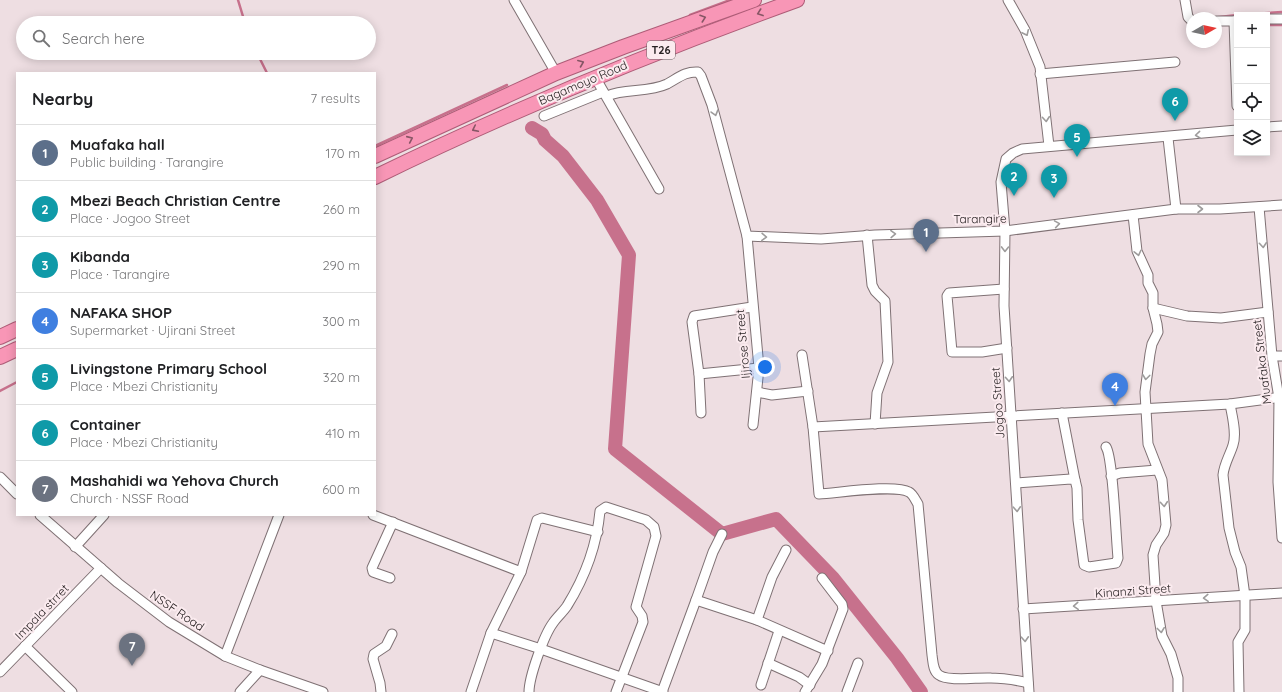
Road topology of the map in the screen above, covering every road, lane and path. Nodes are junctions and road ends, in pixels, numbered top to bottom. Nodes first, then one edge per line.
1 (514, 0) edge
2 (754, 0) edge
3 (797, 0) edge
4 (1008, 0) edge
5 (1185, 0) edge
6 (1187, 12) edge
7 (1270, 19) edge
8 (1282, 19) edge
9 (1234, 21) edge
10 (1222, 22) edge
11 (1236, 48) edge
12 (1175, 62) dead end
13 (556, 73) junction
14 (1040, 74) junction
15 (595, 77) junction
16 (1237, 84) edge
17 (605, 94) junction
18 (544, 116) dead end
19 (1282, 126) edge
20 (1270, 127) edge
21 (1234, 130) edge
22 (1168, 138) junction
23 (1049, 146) junction
24 (376, 156) edge
25 (376, 177) edge
26 (659, 189) dead end
27 (1282, 205) edge
28 (1259, 207) junction
29 (1176, 209) junction
30 (1133, 215) junction
31 (1005, 231) junction
32 (867, 235) junction
33 (746, 236) junction
34 (1004, 289) junction
35 (752, 307) junction
36 (1153, 308) junction
37 (1268, 312) junction
38 (16, 329) edge
39 (0, 337) edge
40 (1006, 348) junction
41 (16, 349) edge
42 (802, 355) dead end
43 (1272, 356) junction
44 (1282, 356) edge
45 (0, 357) edge
46 (759, 368) junction
47 (699, 374) junction
48 (808, 391) junction
49 (757, 392) junction
50 (1281, 398) edge
51 (1230, 404) junction
52 (1145, 408) junction
53 (702, 413) dead end
54 (1062, 413) junction
55 (1012, 415) junction
56 (875, 424) junction
57 (753, 425) dead end
58 (813, 427) junction
59 (1106, 447) dead end
60 (1157, 470) junction
61 (1111, 476) junction
62 (0, 477) edge
63 (1075, 480) junction
64 (1280, 482) edge
65 (1016, 483) junction
66 (16, 493) edge
67 (41, 516) edge
68 (103, 516) edge
69 (279, 516) edge
70 (375, 516) edge
71 (393, 522) junction
72 (598, 532) junction
73 (722, 534) dead end
74 (1282, 538) edge
75 (75, 547) junction
76 (786, 550) dead end
77 (101, 568) junction
78 (521, 572) junction
79 (390, 578) dead end
80 (822, 578) dead end
81 (1282, 592) edge
82 (1245, 596) junction
83 (696, 600) junction
84 (1156, 601) junction
85 (1023, 610) junction
86 (757, 620) junction
87 (780, 631) junction
88 (491, 633) junction
89 (392, 634) dead end
90 (25, 646) junction
91 (542, 649) junction
92 (828, 651) junction
93 (224, 656) junction
94 (768, 663) junction
95 (858, 664) dead end
96 (260, 670) junction
97 (0, 672) edge
98 (622, 677) junction
99 (761, 685) dead end
100 (808, 688) edge
101 (1029, 688) edge
102 (72, 692) edge
103 (240, 692) edge
104 (322, 692) edge
105 (381, 692) edge
106 (470, 692) edge
107 (529, 692) edge
108 (616, 692) edge
109 (663, 692) edge
110 (849, 692) edge
111 (1178, 692) edge
112 (1239, 692) edge

1 - 13 street
13 -> 2 highway, Bagamoyo Road / T26
3 -> 15 highway, Bagamoyo Road / T26
4 -> 14 street
5 - 6 street
7 - 8 street
9 - 10 street
11 - 16 street
12 - 14 street
24 -> 13 highway, Bagamoyo Road / T26
14 -> 23 street
15 - 17 street
15 -> 25 highway, Bagamoyo Road / T26
17 - 18 street
17 - 26 street
17 -> 33 street
19 - 20 street
21 -> 22 street, Jogoo Street
22 - 23 street, Jogoo Street
22 - 29 street
23 - 31 street, Jogoo Street
27 - 28 street, Tarangire
29 -> 28 street, Tarangire
28 -> 37 street, Muafaka Street
29 - 30 street, Tarangire
31 -> 30 street, Tarangire
30 -> 36 street
32 -> 31 street, Tarangire
31 -> 34 street, Jogoo Street
33 -> 32 street, Tarangire
32 - 56 street
33 - 35 street, Ijjrose Street
34 - 40 street, Jogoo Street
34 - 40 street
35 - 46 street, Ijjrose Street
35 - 47 street
36 - 37 street
36 -> 52 street
37 - 43 street, Muafaka Street
38 - 39 highway
40 -> 55 street, Jogoo Street
41 - 45 highway
42 - 48 street
43 - 44 street
43 - 50 street, Muafaka Street
46 - 47 street
46 - 49 street, Ijjrose Street
47 - 53 street
48 - 49 street
48 - 58 street
49 - 57 street, Ijjrose Street
50 - 51 street
50 - 64 street, Muafaka Street
51 - 52 street
51 - 82 street
52 - 54 street
52 - 60 street
54 - 55 street
54 - 63 street
55 - 56 street
55 - 65 street, Jogoo Street
56 - 58 street
58 - 101 street
59 - 61 street
60 - 61 street
60 -> 84 street
61 - 63 street
62 - 66 street
63 - 65 street
64 - 74 street, Muafaka Street
65 -> 85 street, Jogoo Street
67 - 75 street, NSSF Road
68 - 75 street
69 - 93 street
70 - 71 street
71 - 78 street
71 - 79 street
72 - 78 street
72 - 91 street
72 - 98 street
73 - 83 street
75 - 77 street, NSSF Road
76 - 86 street
77 - 90 street, Impala strret
77 - 93 street, NSSF Road
78 - 88 street
80 - 92 street
81 - 82 street, Kinanzi Street
82 -> 84 street, Kinanzi Street
82 - 112 street
83 - 86 street
83 - 109 street
84 -> 85 street, Kinanzi Street
84 -> 111 street
85 -> 101 street, Jogoo Street
86 - 87 street
87 - 92 street
87 - 94 street
88 - 91 street
88 - 106 street
89 - 105 street
90 - 97 street, Impala strret
90 - 102 street
91 - 98 street
91 - 107 street
92 - 100 street
93 - 96 street, NSSF Road
94 - 99 street
94 - 100 street
95 - 110 street
96 - 103 street
96 - 104 street, NSSF Road
98 - 108 street
98 - 109 street

